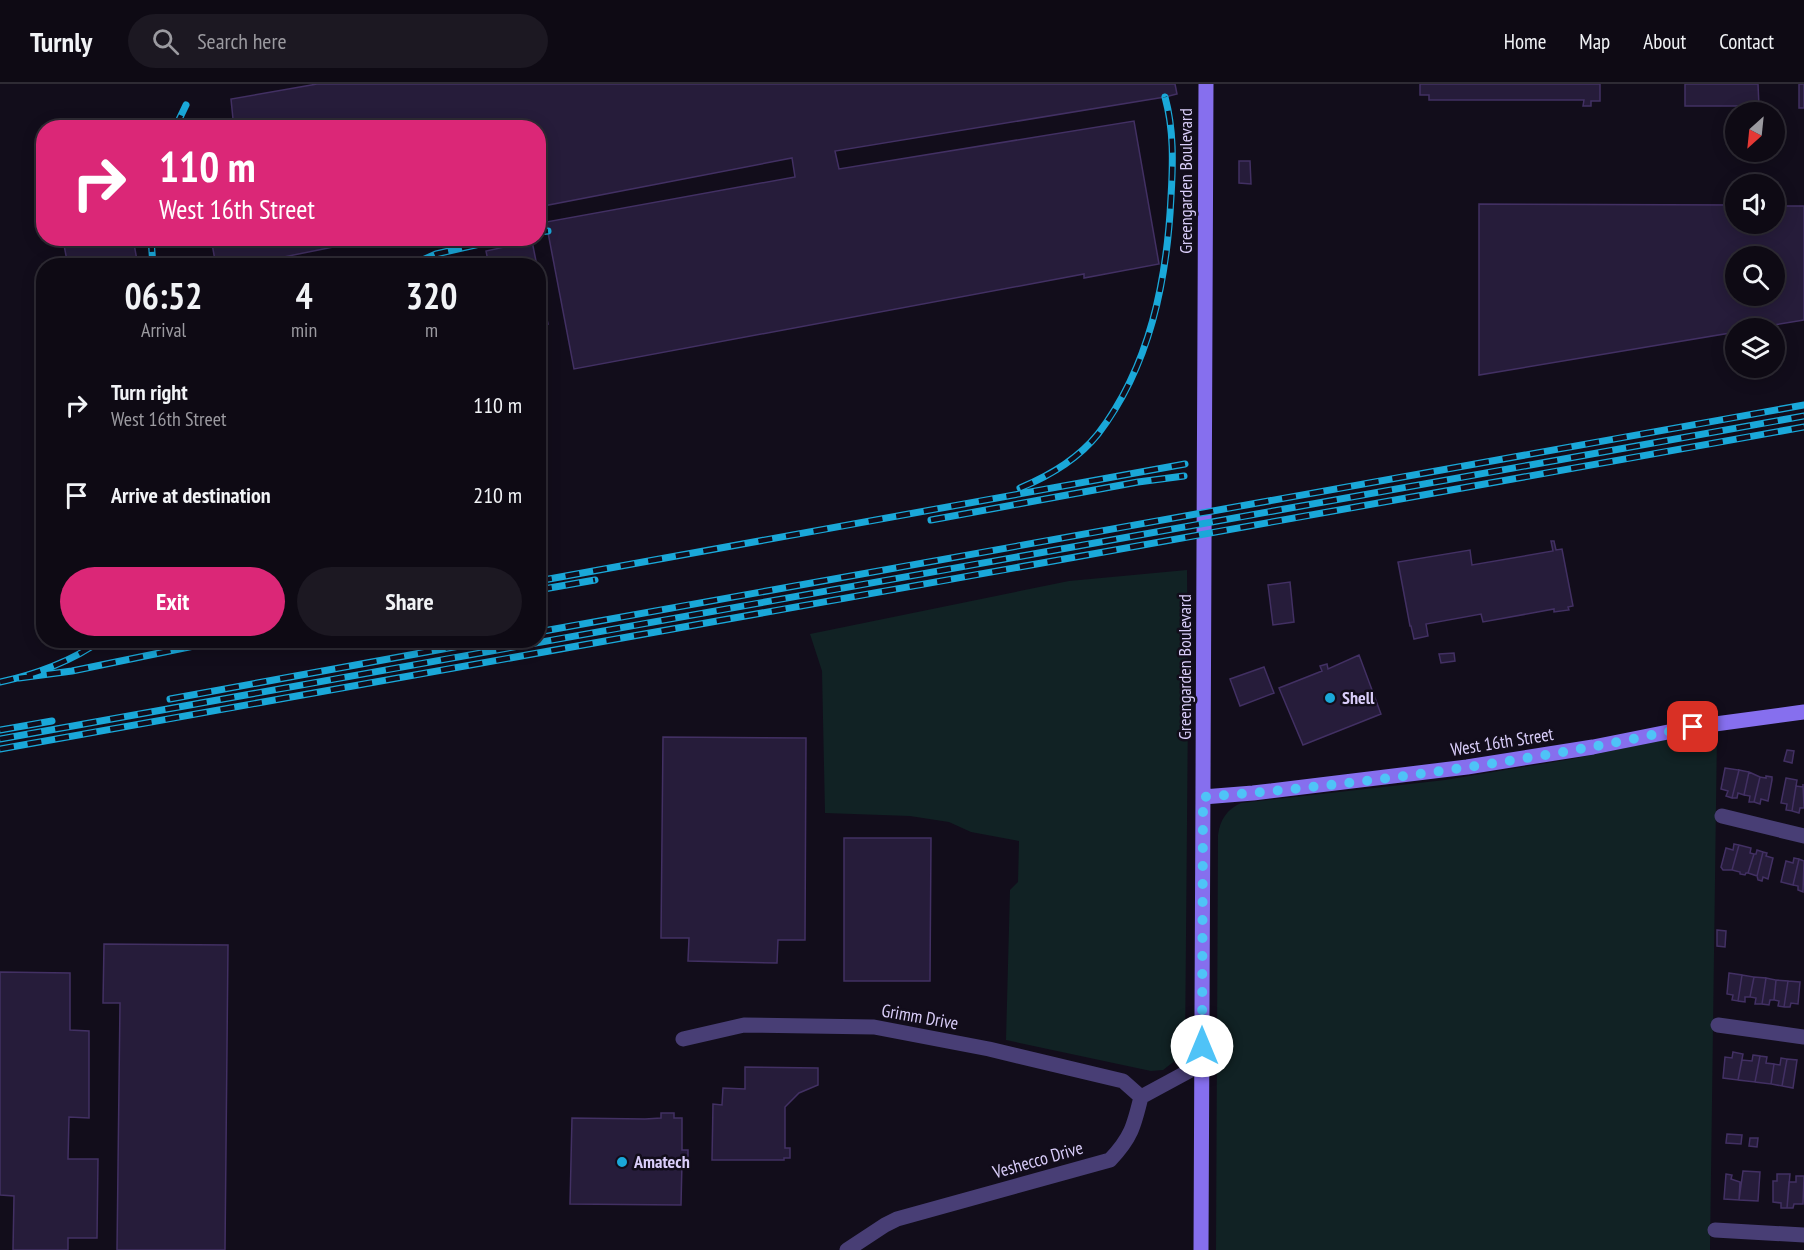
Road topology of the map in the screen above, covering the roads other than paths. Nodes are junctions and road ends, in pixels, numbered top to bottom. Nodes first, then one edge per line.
1 (1206, 84) edge
2 (1804, 712) edge
3 (1203, 797) junction
4 (1722, 816) dead end
5 (1804, 836) edge
6 (1718, 1025) dead end
7 (1804, 1037) edge
8 (683, 1039) dead end
9 (1202, 1064) junction
10 (1141, 1097) junction
11 (1715, 1230) dead end
12 (1804, 1235) edge
13 (847, 1250) edge
14 (1201, 1250) edge

1 - 3 street, Greengarden Boulevard
2 - 3 street, West 16th Street
3 - 9 street, Greengarden Boulevard
4 - 5 street
6 - 7 street
8 - 10 street, Grimm Drive
9 - 10 street
9 - 14 street, Greengarden Boulevard
10 - 13 street, Veshecco Drive
11 - 12 street

